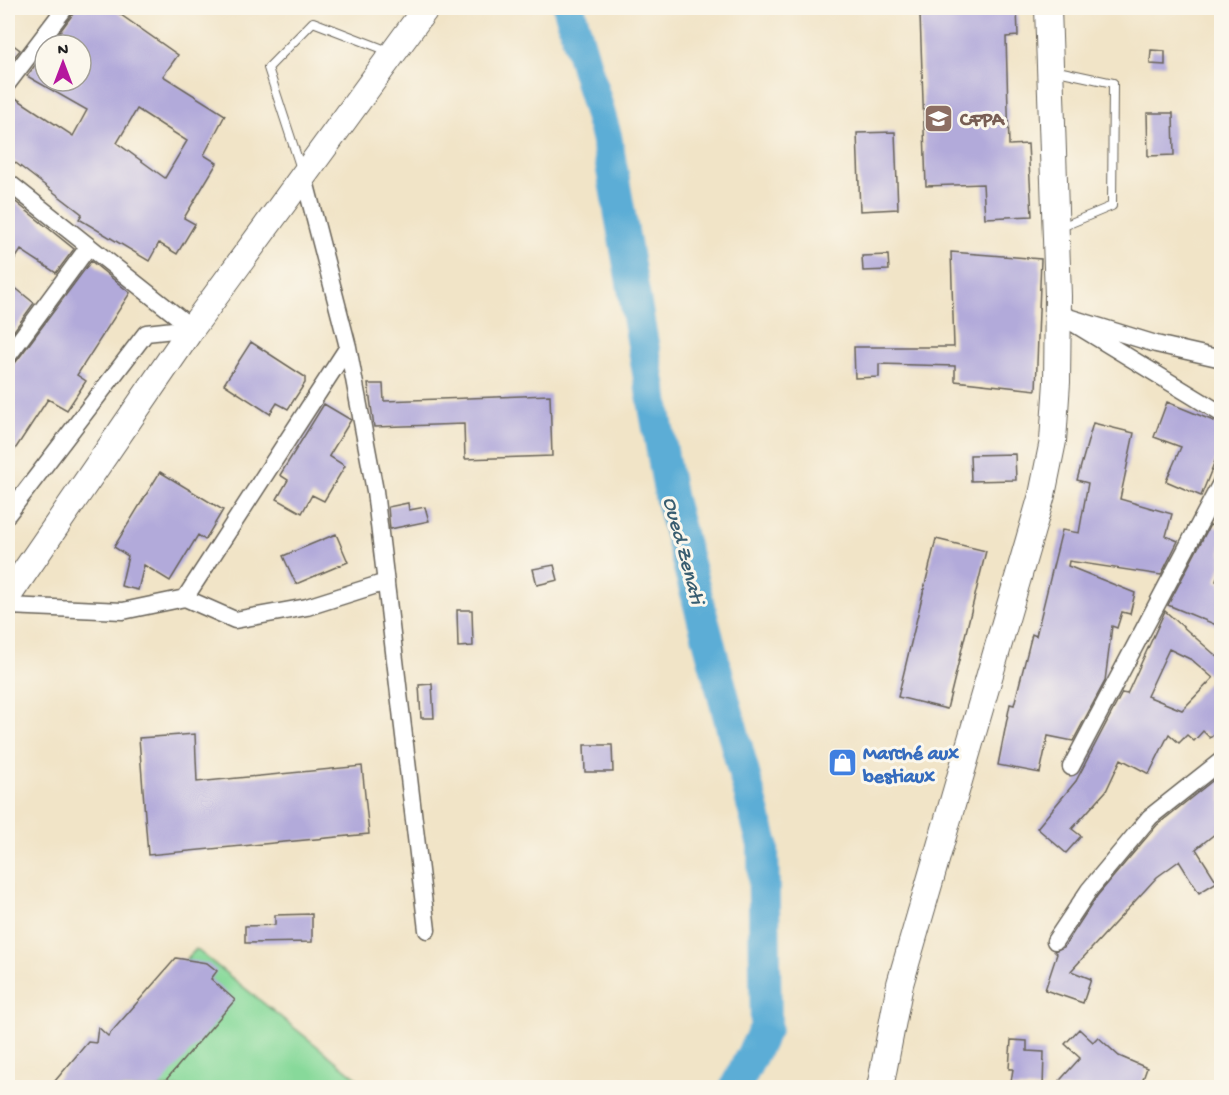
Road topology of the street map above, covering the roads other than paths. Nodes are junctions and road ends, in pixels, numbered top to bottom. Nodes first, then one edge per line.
1 (65, 8) edge
2 (426, 8) edge
3 (1048, 8) edge
4 (394, 53) junction
5 (1050, 70) junction
6 (8, 83) edge
7 (304, 177) junction
8 (8, 182) edge
9 (1056, 229) junction
10 (89, 246) junction
11 (1058, 314) junction
12 (192, 328) junction
13 (348, 347) junction
14 (8, 356) edge
15 (1221, 359) edge
16 (1221, 414) edge
17 (1221, 481) edge
18 (8, 514) edge
19 (386, 582) junction
20 (8, 596) edge
21 (185, 598) junction
22 (8, 606) edge
23 (1221, 760) edge
24 (1071, 767) dead end
25 (427, 930) dead end
26 (1054, 941) dead end
27 (880, 1088) edge

1 - 6 street
2 - 4 main road
3 - 5 main road
4 - 7 main road
4 - 7 lane
5 - 9 main road
5 - 9 lane
7 - 12 main road
7 - 13 street
8 - 10 street
9 - 11 main road
10 - 12 street
10 - 14 street
11 - 15 street
11 - 16 street
11 - 27 main road
12 - 18 street
12 - 20 main road
13 - 19 street
13 - 21 street
17 - 24 street
19 - 21 street
19 - 25 street
21 - 22 street
23 - 26 street

